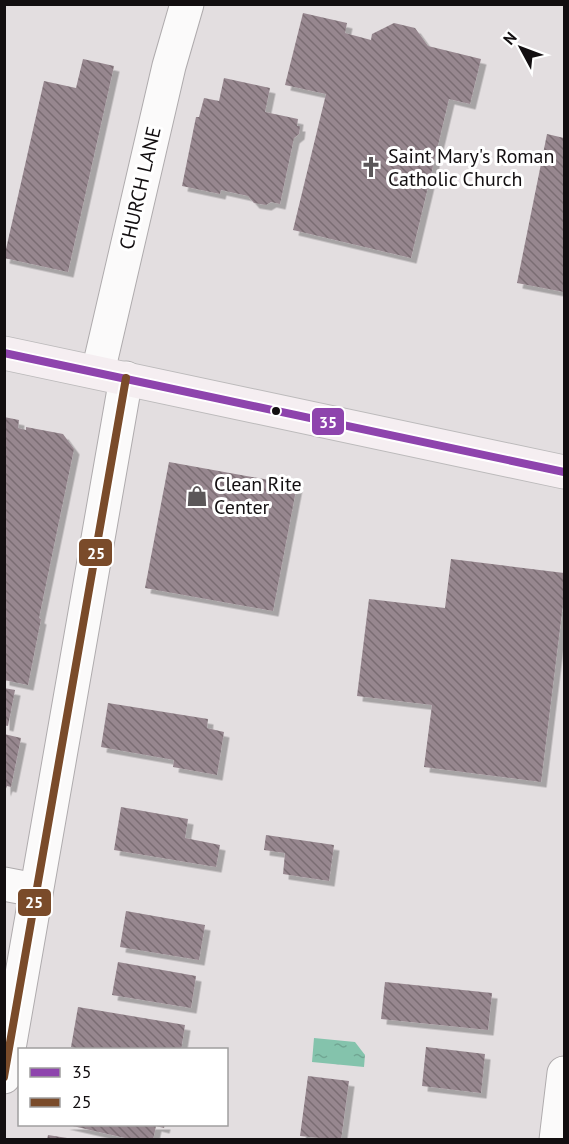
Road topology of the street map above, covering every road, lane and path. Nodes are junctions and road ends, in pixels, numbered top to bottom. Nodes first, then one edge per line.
1 (187, 4) edge
2 (4, 353) edge
3 (112, 375) junction
4 (564, 471) edge
5 (20, 887) edge
6 (564, 1073) edge
7 (4, 1077) edge
8 (556, 1140) edge

1 - 3 street, CHURCH LANE
2 - 3 main road
3 - 4 main road
3 - 5 street, CHURCH LANE
5 - 7 street, CHURCH LANE
6 - 8 street

